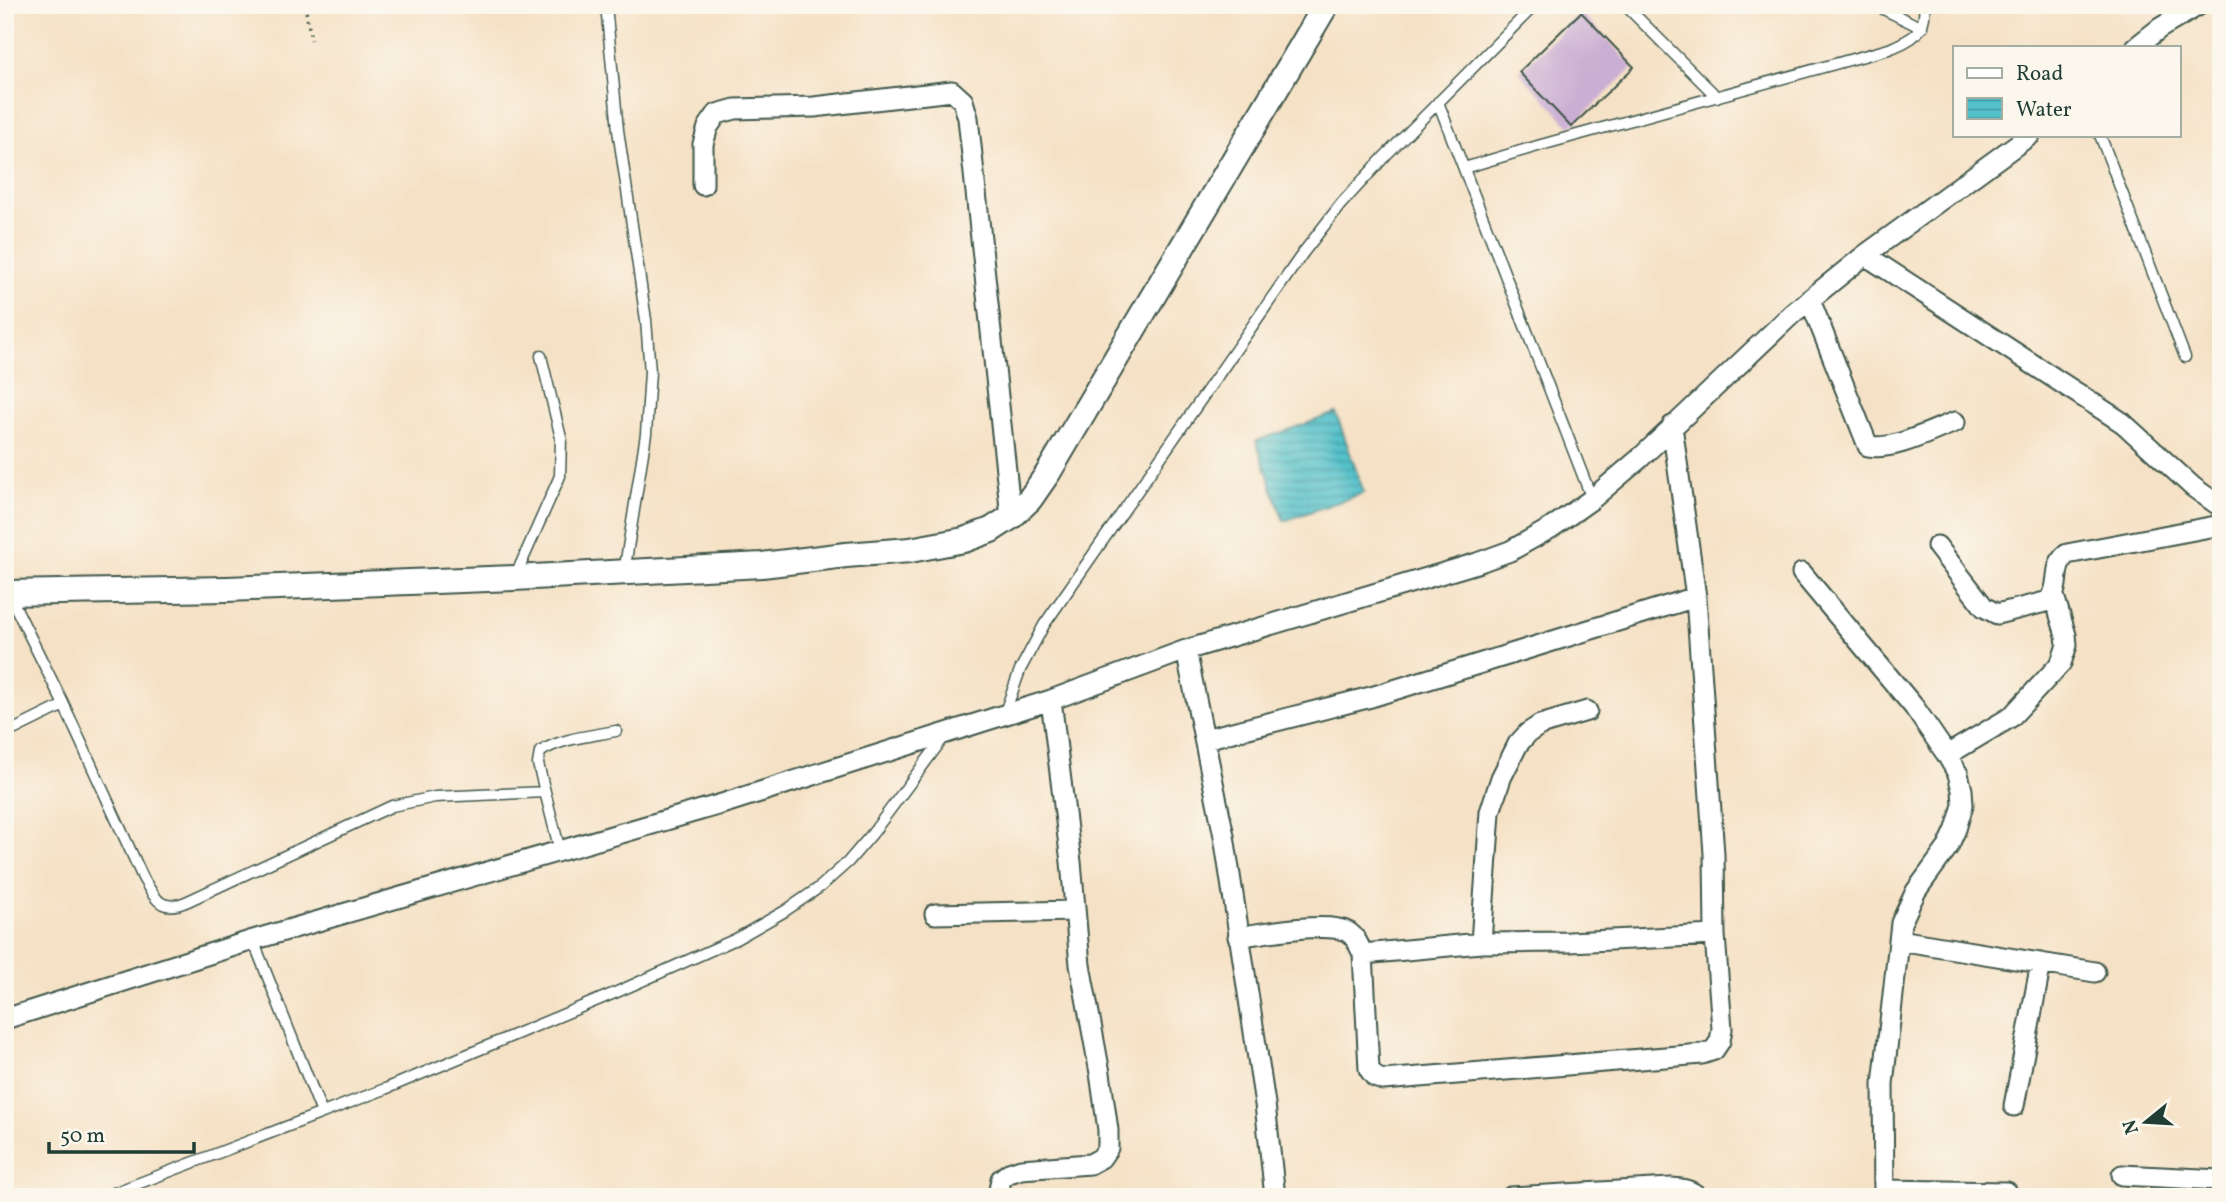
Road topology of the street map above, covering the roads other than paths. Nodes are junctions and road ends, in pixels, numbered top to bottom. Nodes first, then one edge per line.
1 (606, 5) edge
2 (1326, 5) edge
3 (1535, 5) edge
4 (1625, 5) edge
5 (1875, 5) edge
6 (1924, 5) edge
7 (2199, 5) edge
8 (1922, 28) junction
9 (2137, 46) edge
10 (1717, 97) junction
11 (1438, 103) junction
12 (2029, 136) edge
13 (2099, 136) edge
14 (1464, 168) junction
15 (703, 185) dead end
16 (1865, 255) junction
17 (1810, 300) junction
18 (541, 356) dead end
19 (2185, 357) dead end
20 (1955, 422) dead end
21 (1672, 426) junction
22 (1592, 499) junction
23 (2221, 507) edge
24 (1011, 517) junction
25 (2221, 525) edge
26 (1937, 546) dead end
27 (624, 573) junction
28 (1802, 573) dead end
29 (514, 578) junction
30 (7, 593) edge
31 (2054, 596) junction
32 (1696, 597) junction
33 (1186, 650) junction
34 (1051, 700) junction
35 (64, 705) junction
36 (1587, 711) dead end
37 (1004, 715) junction
38 (616, 731) dead end
39 (946, 733) junction
40 (5, 734) edge
41 (1205, 739) junction
42 (1948, 755) junction
43 (545, 792) junction
44 (560, 852) junction
45 (1075, 911) junction
46 (935, 914) dead end
47 (1715, 935) junction
48 (1238, 937) junction
49 (253, 940) junction
50 (1899, 940) junction
51 (1481, 943) junction
52 (1363, 954) junction
53 (2041, 963) junction
54 (2095, 972) dead end
55 (5, 1019) edge
56 (2014, 1106) dead end
57 (323, 1113) junction
58 (2122, 1175) dead end
59 (2221, 1180) edge
60 (2007, 1192) dead end
61 (1884, 1193) edge
62 (103, 1197) edge
63 (998, 1197) edge
64 (1275, 1197) edge
65 (1511, 1197) edge
66 (1698, 1197) edge

1 - 27 lane
2 - 24 street
3 - 11 lane
4 - 10 lane
5 - 8 lane
6 - 8 lane
7 - 9 street
8 - 10 lane
10 - 14 lane
11 - 14 lane
11 - 37 lane
12 - 16 street
13 - 19 lane
14 - 22 lane
15 - 24 street
16 - 17 street
16 - 23 street
17 - 20 street
17 - 21 street
18 - 29 lane
21 - 22 street
21 - 32 street
22 - 33 street
24 - 27 street
25 - 31 street
26 - 31 street
27 - 29 street
28 - 42 street
29 - 30 street
30 - 35 lane
31 - 42 street
32 - 41 street
32 - 47 street
33 - 34 street
33 - 41 street
34 - 37 street
34 - 45 street
35 - 40 lane
35 - 43 lane
36 - 51 street
37 - 39 street
38 - 43 lane
39 - 44 street
39 - 57 lane
41 - 48 street
42 - 50 street
43 - 44 lane
44 - 49 street
45 - 46 street
45 - 63 street
47 - 51 street
47 - 52 street
48 - 52 street
48 - 64 street
49 - 55 street
49 - 57 lane
50 - 53 street
50 - 61 street
51 - 52 street
53 - 54 street
53 - 56 street
57 - 62 lane
58 - 59 street
60 - 61 street
65 - 66 street

